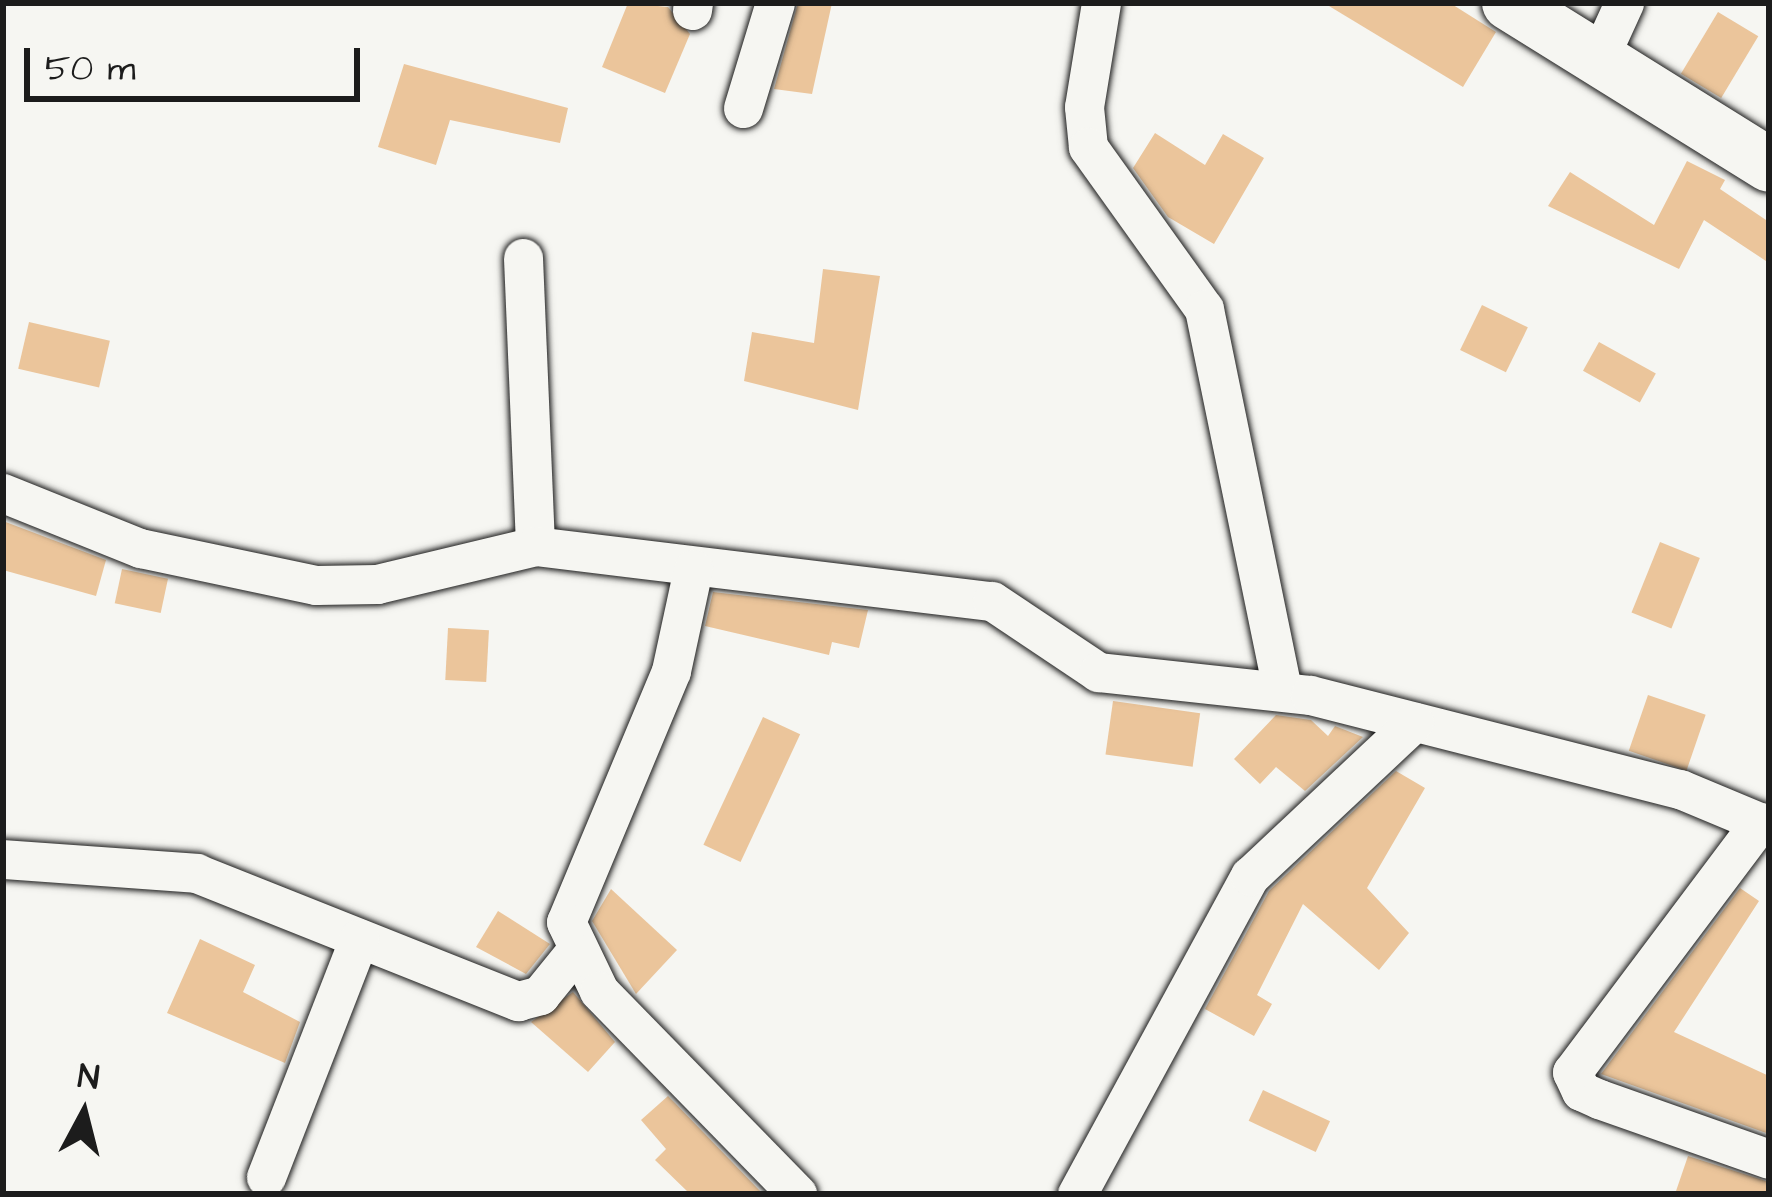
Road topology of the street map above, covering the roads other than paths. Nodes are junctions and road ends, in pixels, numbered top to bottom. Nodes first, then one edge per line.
1 (775, 3) edge
2 (1101, 3) edge
3 (1509, 3) edge
4 (1624, 3) edge
5 (1598, 60) junction
6 (743, 108) dead end
7 (1769, 165) edge
8 (523, 258) dead end
9 (3, 493) edge
10 (535, 546) junction
11 (693, 568) junction
12 (1282, 690) junction
13 (1414, 722) junction
14 (1764, 824) edge
15 (3, 859) edge
16 (359, 938) junction
17 (575, 952) junction
18 (1769, 1159) edge
19 (266, 1177) dead end
20 (796, 1194) edge
21 (1077, 1194) edge

1 - 6 street
2 - 12 street
3 - 5 main road
4 - 5 street
5 - 7 main road
8 - 10 street
9 - 10 street
10 - 11 street
11 - 12 street
11 - 17 street
12 - 13 street
13 - 14 street
13 - 21 street
14 - 18 street
15 - 16 street
16 - 17 street
16 - 19 street
17 - 20 street

